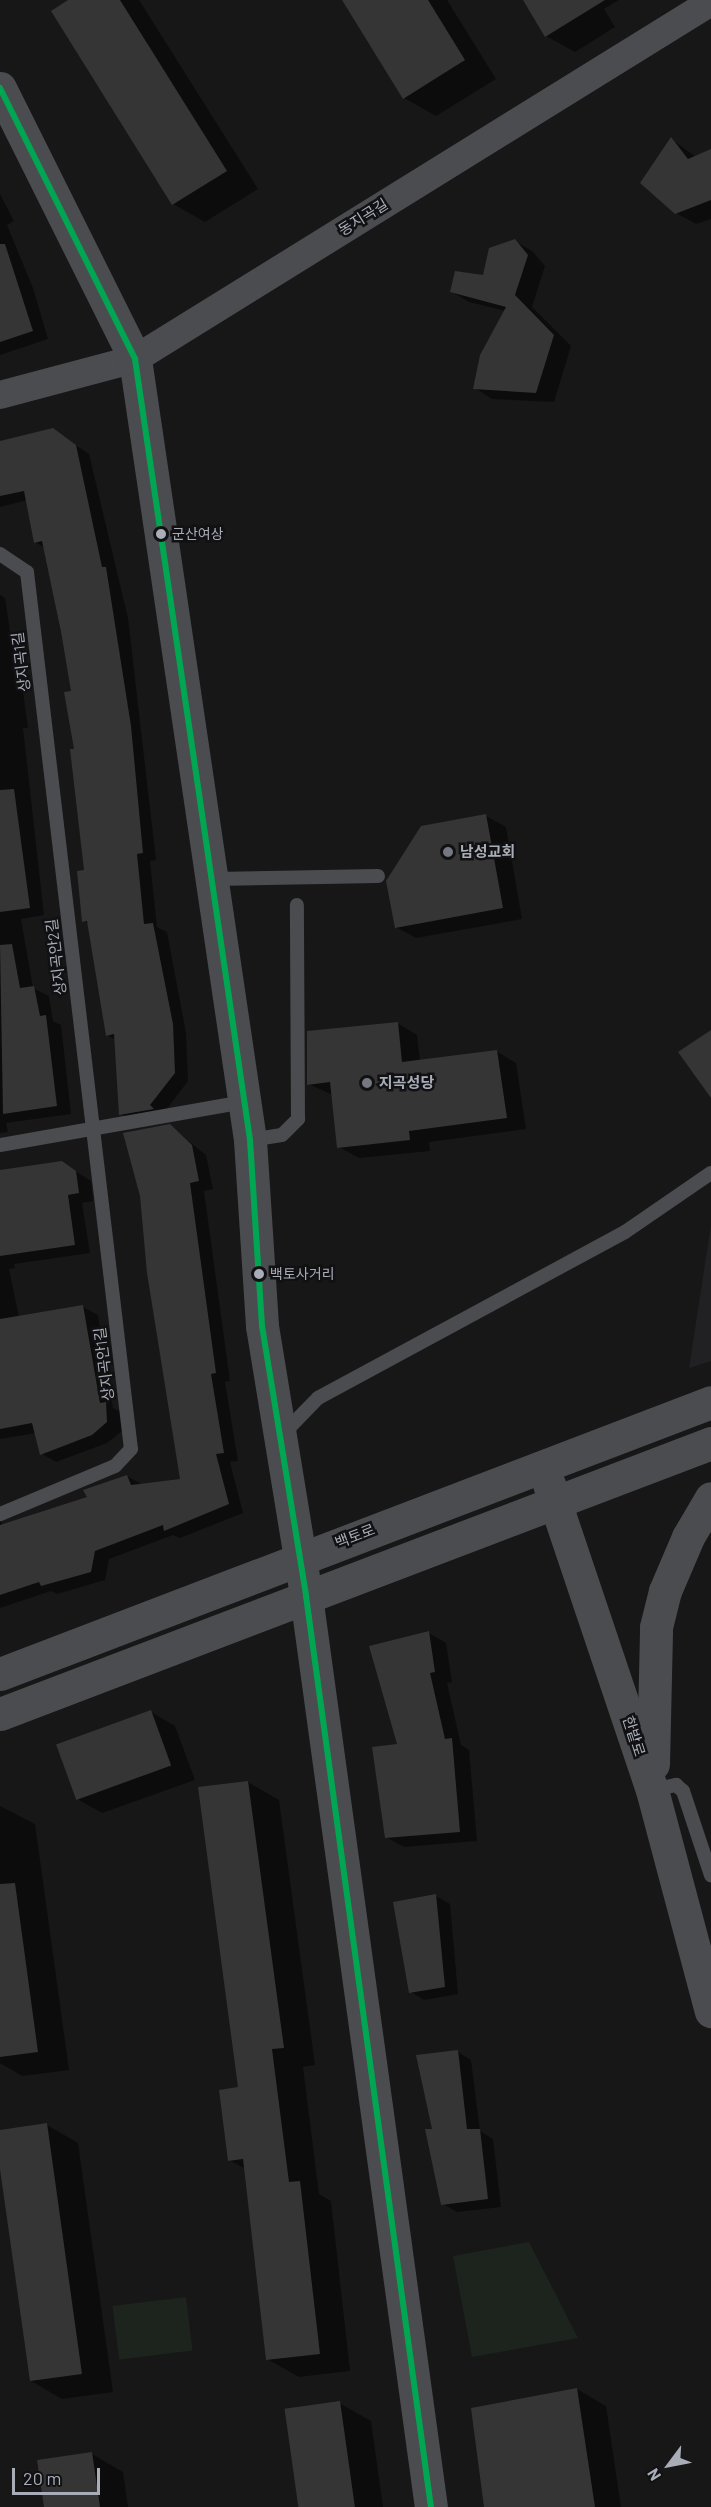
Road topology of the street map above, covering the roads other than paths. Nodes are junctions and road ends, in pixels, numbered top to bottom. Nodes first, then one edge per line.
1 (711, 2) edge
2 (0, 88) edge
3 (135, 359) junction
4 (0, 395) edge
5 (0, 554) edge
6 (52, 782) joint
7 (378, 876) dead end
8 (213, 879) junction
9 (297, 905) dead end
10 (245, 1102) junction
11 (93, 1129) junction
12 (250, 1140) junction
13 (0, 1145) edge
14 (711, 1173) edge
15 (711, 1402) edge
16 (280, 1438) junction
17 (711, 1443) edge
18 (543, 1465) junction
19 (711, 1498) edge
20 (556, 1505) junction
21 (0, 1514) edge
22 (300, 1557) junction
23 (306, 1596) junction
24 (0, 1674) edge
25 (0, 1714) edge
26 (652, 1790) junction
27 (711, 1875) edge
28 (711, 2011) edge
29 (431, 2507) edge

1 - 3 street, 동지곡길
2 - 3 street
3 - 4 street, 동지곡길
3 - 8 street
5 - 6 lane, 상지곡1길
6 - 11 lane, 상지곡안2길
7 - 8 lane
8 - 10 street
9 - 12 lane
10 - 11 lane
10 - 12 street
11 - 13 lane
11 - 21 lane, 상지곡안1길
12 - 16 street
14 - 16 lane
15 - 18 street, 백토로
16 - 22 street
17 - 20 street
18 - 20 street, 한밭로
18 - 22 street, 백토로
19 - 26 street
20 - 23 street
20 - 26 street, 한밭로
22 - 23 street
22 - 24 street, 백토로
23 - 25 street
23 - 29 street
26 - 27 lane
26 - 28 street, 한밭로

